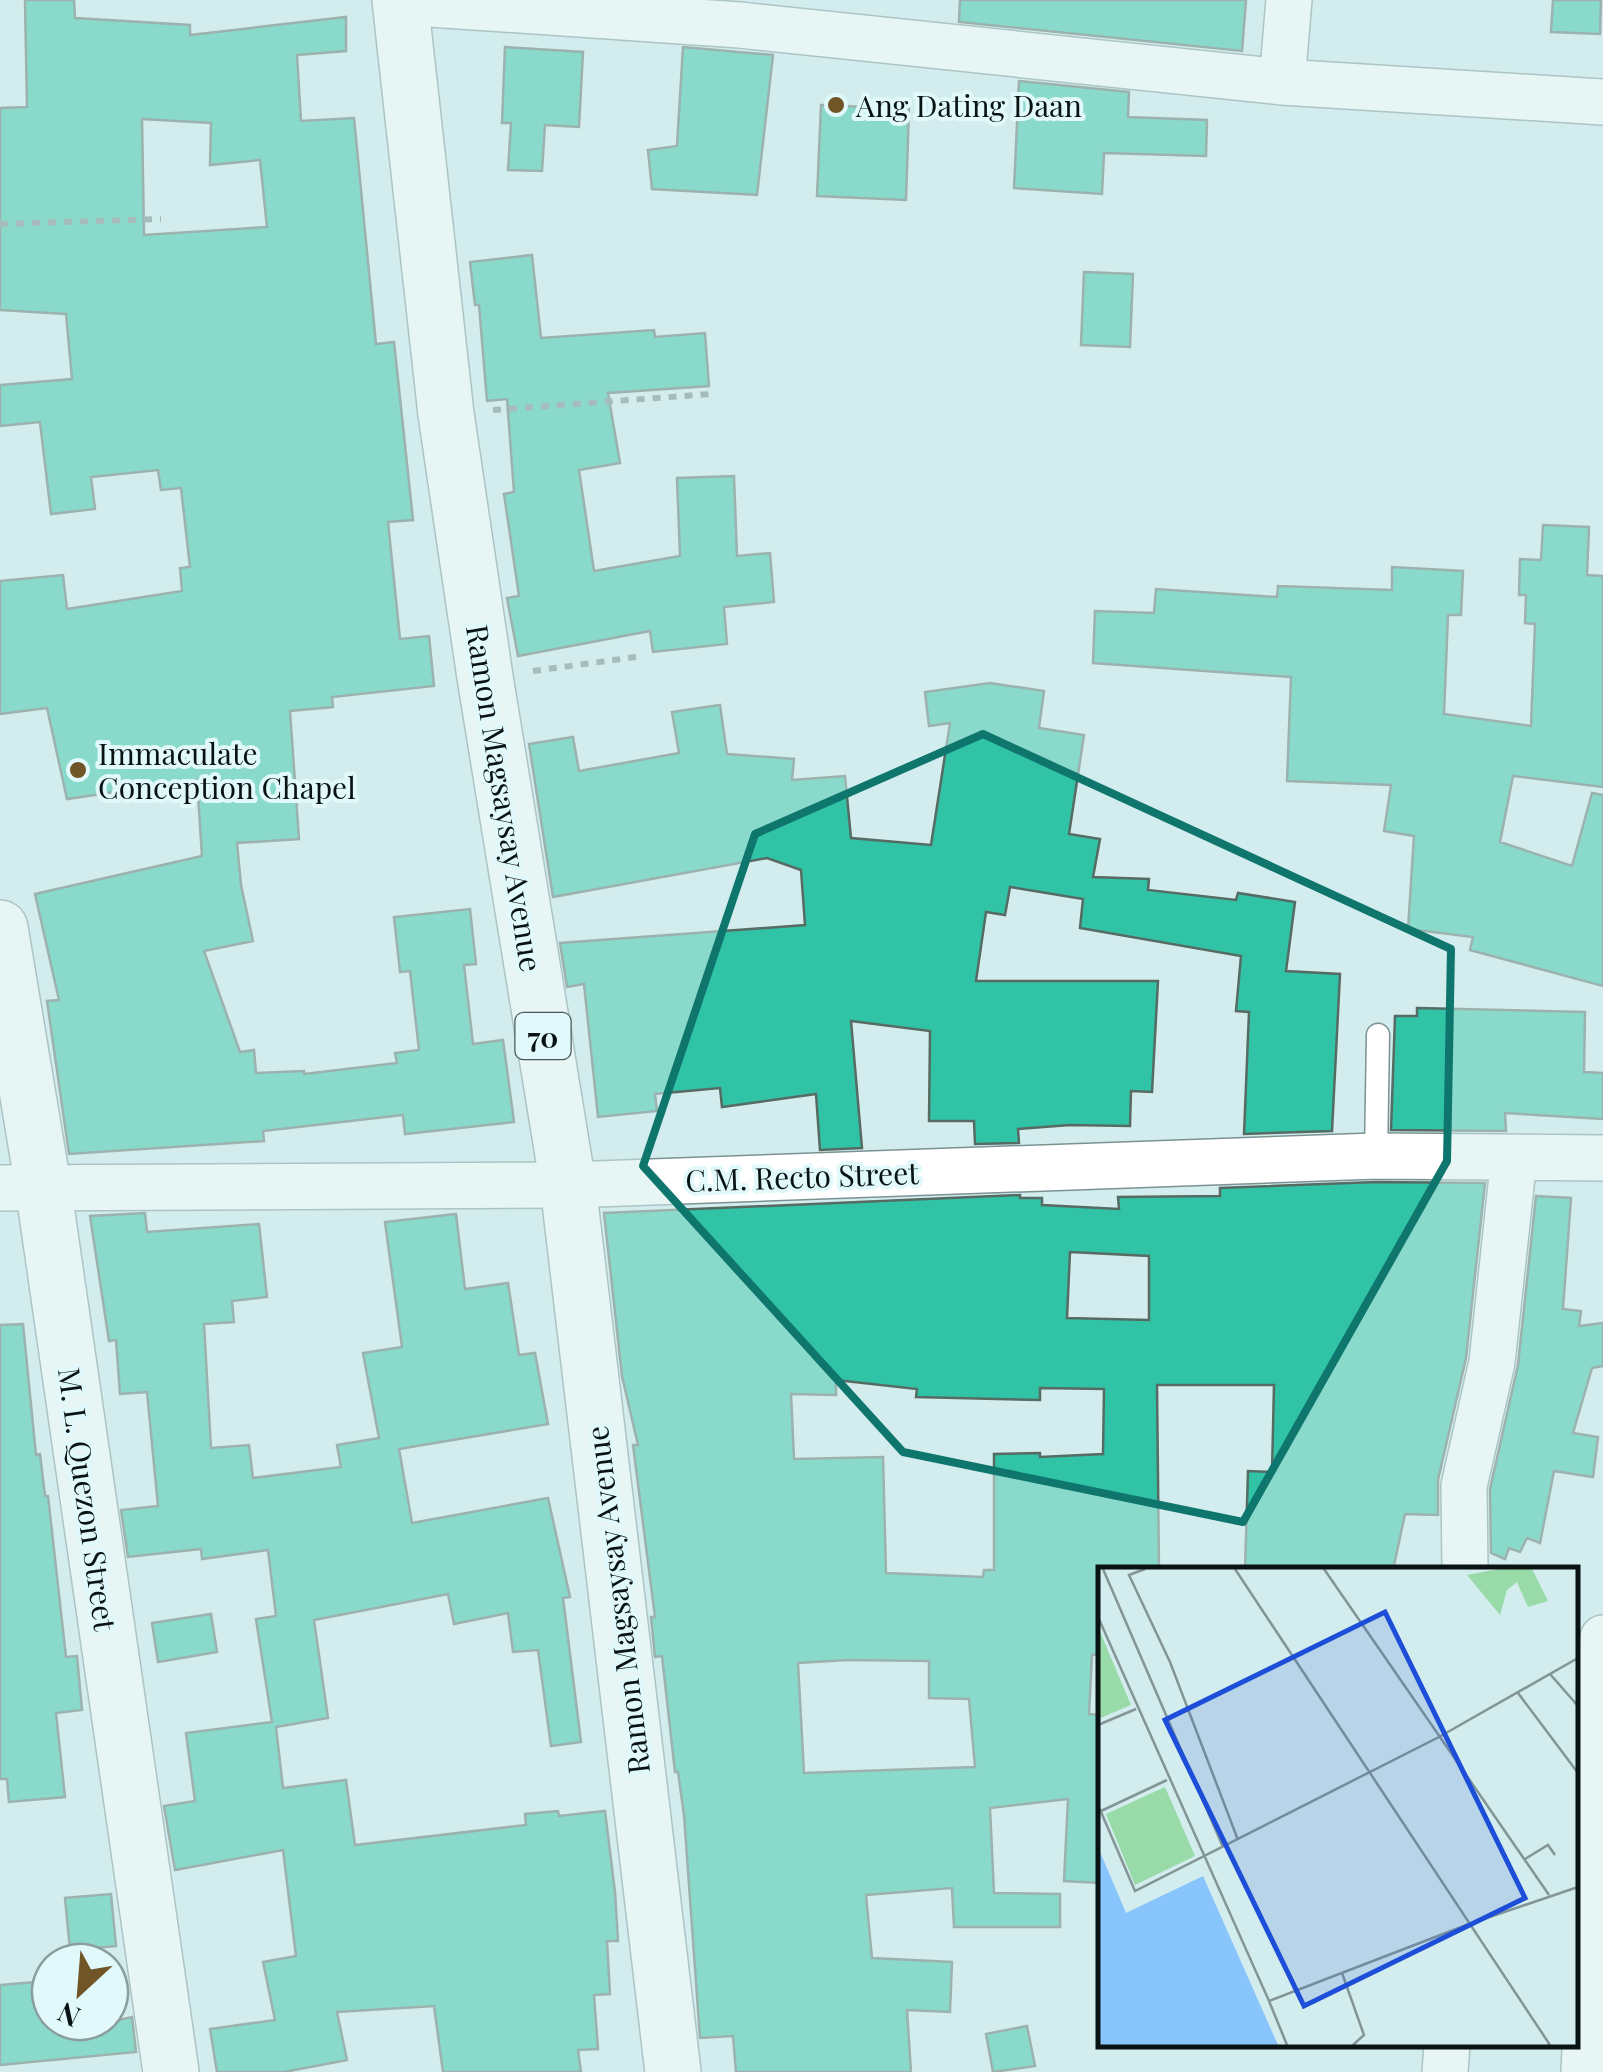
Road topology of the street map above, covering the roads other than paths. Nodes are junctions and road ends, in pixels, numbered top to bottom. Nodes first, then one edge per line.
1 (1289, 0) edge
2 (393, 1) edge
3 (1282, 82) junction
4 (1603, 102) edge
5 (0, 928) edge
6 (1378, 1035) dead end
7 (1376, 1156) junction
8 (1514, 1158) junction
9 (1603, 1158) edge
10 (568, 1185) junction
11 (22, 1187) edge
12 (1465, 1567) edge
13 (1603, 1638) edge
14 (1447, 2047) edge
15 (171, 2072) edge
16 (673, 2072) edge
17 (1445, 2072) edge
18 (1584, 2072) edge

1 - 3 street
2 - 3 street
2 - 10 main road, Ramon Magsaysay Avenue / 70
3 - 4 street
5 - 11 main road, M. L. Quezon Street
6 - 7 lane
7 - 8 street, C.M. Recto Street
7 - 10 street, C.M. Recto Street
8 - 9 street, C.M. Recto Street
8 - 12 street
10 - 11 street, C.M. Recto Street
10 - 16 main road, Ramon Magsaysay Avenue / 70
11 - 15 main road, M. L. Quezon Street
13 - 18 street
14 - 17 street

